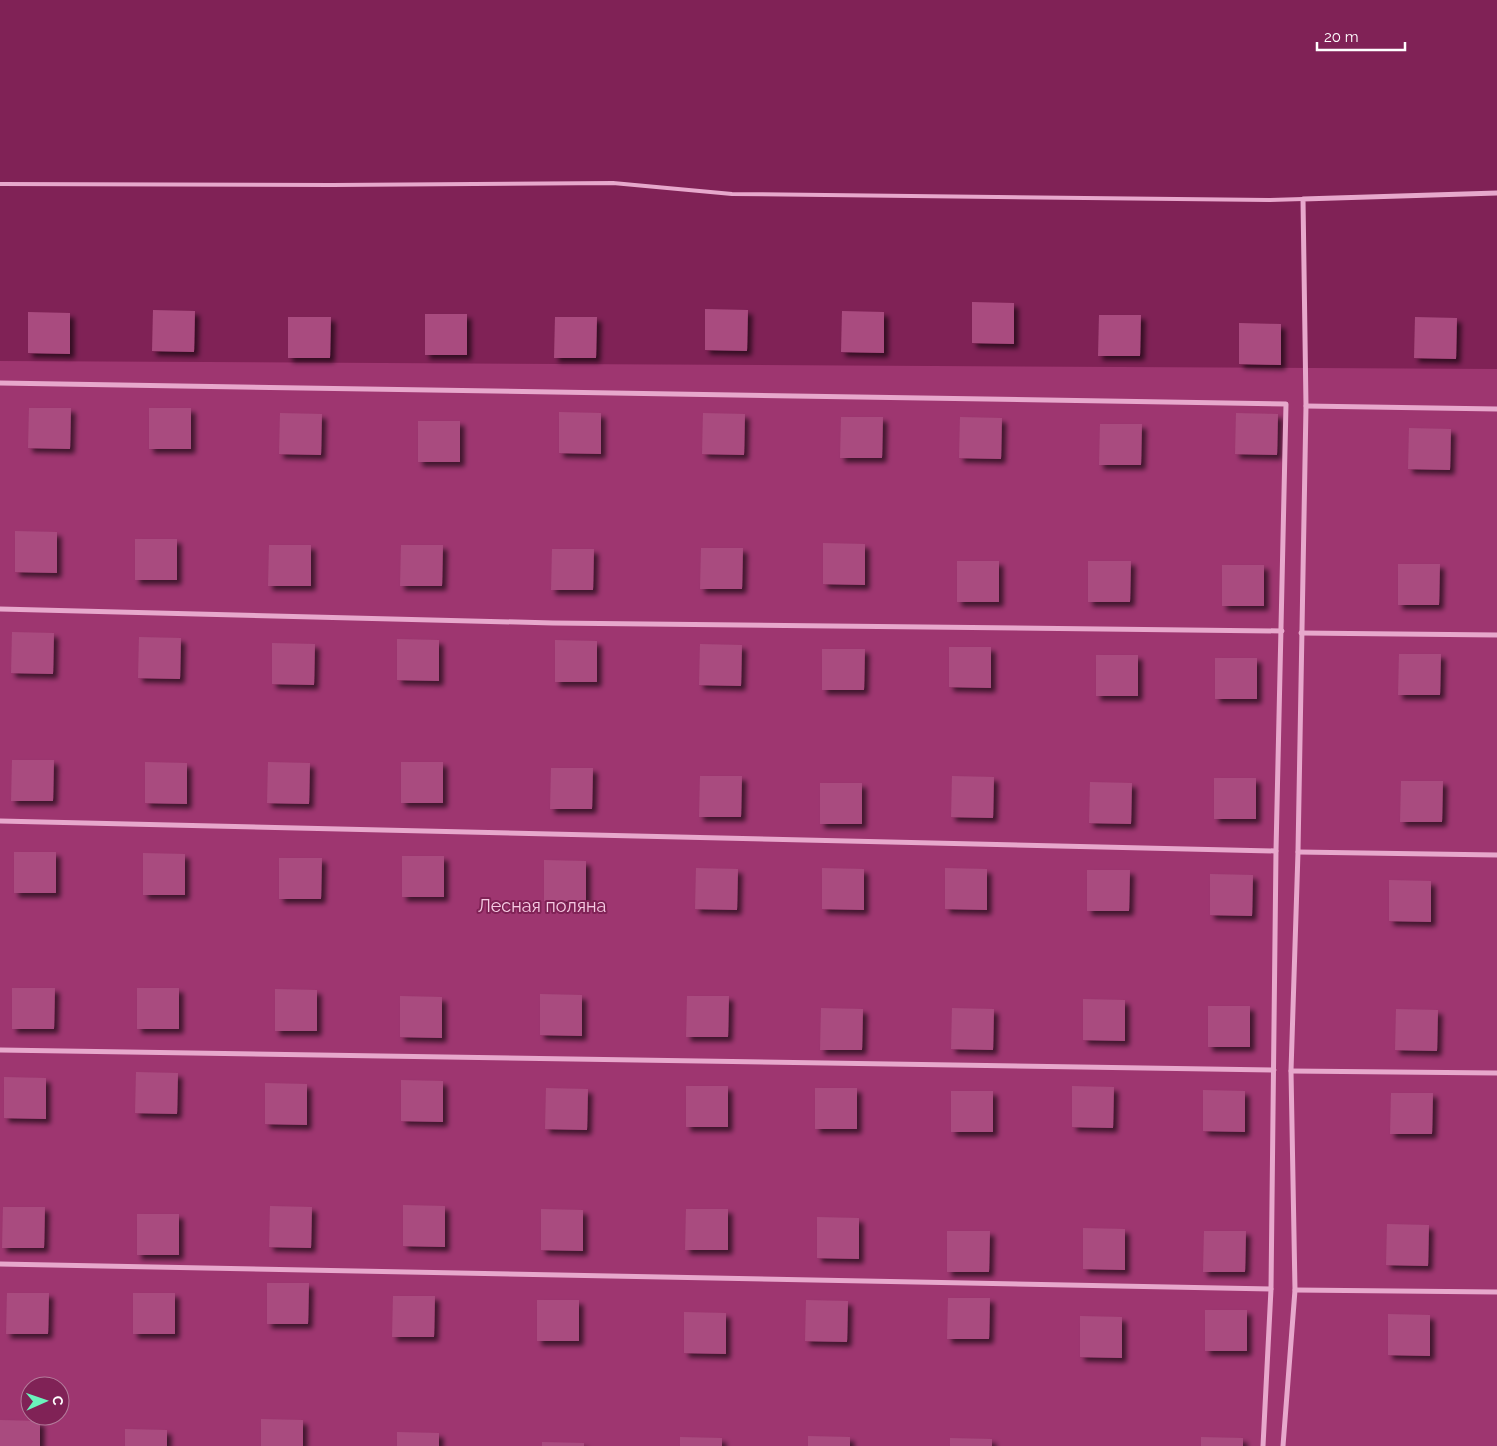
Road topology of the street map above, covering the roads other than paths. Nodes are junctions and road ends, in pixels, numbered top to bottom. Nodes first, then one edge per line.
1 (0, 184) edge
2 (1497, 193) edge
3 (1303, 199) junction
4 (0, 383) edge
5 (1306, 406) junction
6 (1497, 409) edge
7 (0, 609) edge
8 (1282, 631) junction
9 (1301, 633) junction
10 (1497, 635) edge
11 (0, 821) edge
12 (1276, 851) junction
13 (1298, 852) junction
14 (1497, 855) edge
15 (0, 1050) edge
16 (1274, 1070) junction
17 (1291, 1071) junction
18 (1497, 1073) edge
19 (0, 1264) edge
20 (1271, 1289) junction
21 (1295, 1290) junction
22 (1497, 1292) edge
23 (1263, 1446) edge
24 (1283, 1446) edge

1 - 3 lane
2 - 3 street
3 - 5 street
4 - 8 street
5 - 6 street
5 - 9 street
7 - 8 street
8 - 12 street
9 - 10 street
9 - 13 street
11 - 12 street
12 - 16 street
13 - 14 street
13 - 17 street
15 - 16 street
16 - 20 street
17 - 18 street
17 - 21 street
19 - 20 street
20 - 23 street
21 - 22 street
21 - 24 street

